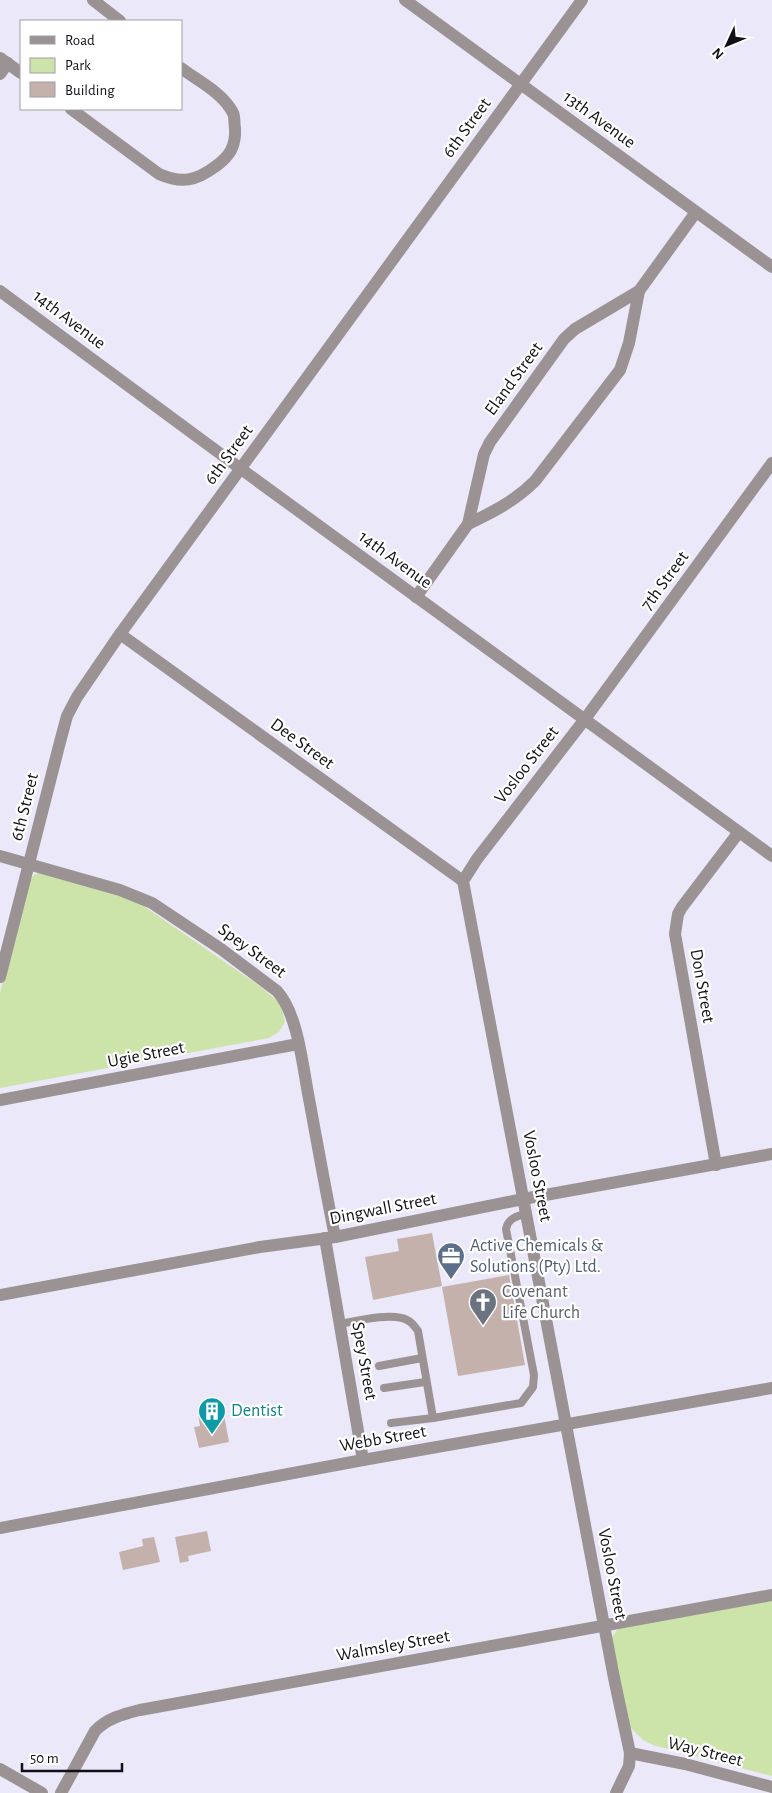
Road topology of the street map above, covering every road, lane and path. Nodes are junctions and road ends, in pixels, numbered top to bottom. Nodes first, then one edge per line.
1 (93, 0) edge
2 (405, 0) edge
3 (582, 0) edge
4 (119, 20) edge
5 (4, 61) edge
6 (182, 69) edge
7 (20, 72) edge
8 (0, 74) edge
9 (521, 84) junction
10 (72, 110) edge
11 (696, 212) junction
12 (772, 267) edge
13 (639, 290) junction
14 (0, 291) edge
15 (772, 463) edge
16 (241, 469) junction
17 (468, 524) junction
18 (416, 597) junction
19 (120, 634) junction
20 (585, 719) junction
21 (739, 832) junction
22 (0, 856) edge
23 (772, 856) edge
24 (29, 864) junction
25 (463, 882) junction
26 (0, 977) edge
27 (298, 1044) junction
28 (0, 1100) edge
29 (772, 1154) edge
30 (716, 1165) junction
31 (524, 1199) junction
32 (526, 1214) junction
33 (330, 1237) junction
34 (0, 1295) edge
35 (340, 1324) junction
36 (422, 1358) junction
37 (380, 1366) dead end
38 (426, 1382) junction
39 (384, 1388) dead end
40 (772, 1388) edge
41 (433, 1418) junction
42 (391, 1423) dead end
43 (566, 1425) junction
44 (363, 1460) junction
45 (0, 1528) edge
46 (772, 1595) edge
47 (605, 1626) junction
48 (630, 1753) junction
49 (0, 1769) edge
50 (772, 1786) edge
51 (42, 1793) edge
52 (61, 1793) edge
53 (616, 1793) edge

1 - 4 street
2 - 9 street, 13th Avenue
3 - 9 street, 6th Street
5 - 7 street
5 - 8 street
6 - 10 street
9 - 11 street, 13th Avenue
9 - 16 street, 6th Street
11 - 12 street, 13th Avenue
11 - 13 street, Eland Street
13 - 17 street, Eland Street
13 - 17 street, Eland Street
14 - 16 street, 14th Avenue
15 - 20 street, 7th Street
16 - 18 street, 14th Avenue
16 - 19 street, 6th Street
17 - 18 street, Eland Street
18 - 20 street, 14th Avenue
19 - 24 street, 6th Street
19 - 25 street, Dee Street
20 - 21 street, 14th Avenue
20 - 25 street, Vosloo Street
21 - 23 street, 14th Avenue
21 - 30 street, Don Street
22 - 24 street, Spey Street
24 - 26 street, 6th Street
24 - 27 street, Spey Street
25 - 31 street, Vosloo Street
27 - 28 street, Ugie Street
27 - 33 street, Spey Street
29 - 30 street, Dingwall Street
30 - 31 street, Dingwall Street
31 - 32 street, Vosloo Street
31 - 33 street, Dingwall Street
32 - 41 lane
32 - 43 street, Vosloo Street
33 - 34 street, Dingwall Street
33 - 35 street, Spey Street
35 - 36 lane
35 - 44 street, Spey Street
36 - 37 lane
36 - 38 lane
38 - 39 lane
38 - 41 lane
40 - 43 street, Webb Street
41 - 42 lane
43 - 44 street, Webb Street
43 - 47 street, Vosloo Street
44 - 45 street, Webb Street
46 - 47 street, Walmsley Street
47 - 48 street, Vosloo Street
47 - 52 street, Walmsley Street
48 - 50 street, Way Street
48 - 53 street, Vosloo Street
49 - 51 street

